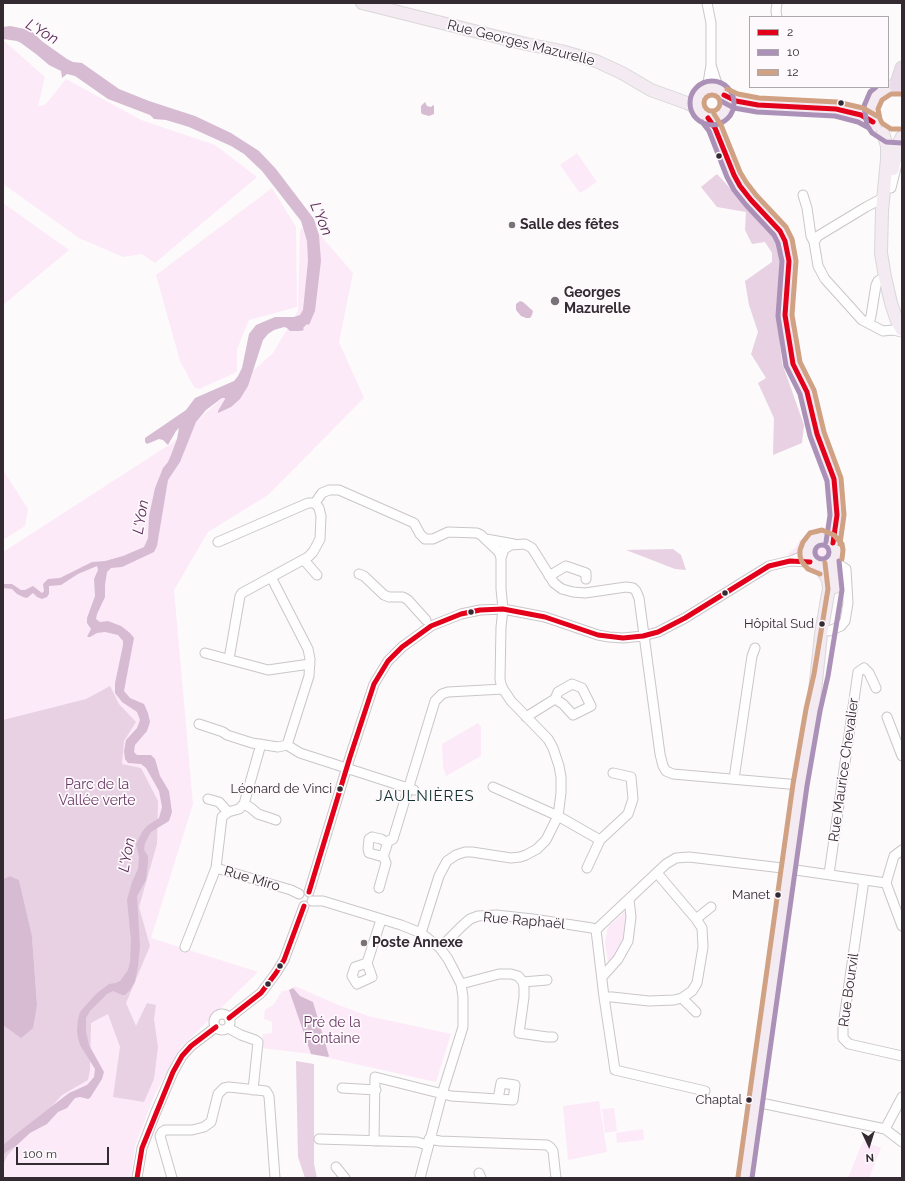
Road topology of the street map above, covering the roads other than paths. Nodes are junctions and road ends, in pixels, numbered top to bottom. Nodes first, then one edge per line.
1 (362, 3) edge
2 (707, 3) edge
3 (777, 3) edge
4 (778, 16) edge
5 (902, 68) edge
6 (893, 87) edge
7 (712, 92) junction
8 (874, 95) edge
9 (673, 98) junction
10 (758, 105) junction
11 (697, 108) junction
12 (836, 109) junction
13 (723, 113) junction
14 (708, 118) junction
15 (873, 122) junction
16 (883, 133) junction
17 (902, 137) edge
18 (724, 148) junction
19 (902, 153) edge
20 (891, 188) junction
21 (803, 195) dead end
22 (883, 198) junction
23 (814, 242) junction
24 (885, 277) junction
25 (866, 322) junction
26 (901, 323) edge
27 (315, 503) junction
28 (486, 539) junction
29 (828, 540) junction
30 (218, 542) dead end
31 (515, 544) junction
32 (501, 558) junction
33 (812, 559) junction
34 (834, 559) junction
35 (304, 560) junction
36 (359, 574) dead end
37 (317, 575) dead end
38 (549, 576) junction
39 (271, 577) junction
40 (586, 579) dead end
41 (504, 609) junction
42 (426, 620) dead end
43 (643, 636) junction
44 (755, 648) dead end
45 (205, 653) dead end
46 (229, 659) junction
47 (310, 664) junction
48 (876, 688) dead end
49 (503, 689) junction
50 (555, 699) dead end
51 (813, 710) junction
52 (526, 717) junction
53 (887, 717) dead end
54 (199, 724) dead end
55 (261, 744) junction
56 (288, 745) junction
57 (902, 756) edge
58 (347, 768) junction
59 (612, 773) dead end
60 (734, 779) junction
61 (800, 785) junction
62 (493, 787) dead end
63 (411, 789) junction
64 (208, 799) dead end
65 (244, 804) junction
66 (228, 812) junction
67 (558, 816) junction
68 (276, 820) dead end
69 (600, 840) junction
70 (386, 842) junction
71 (902, 850) edge
72 (383, 855) junction
73 (216, 868) junction
74 (587, 868) dead end
75 (789, 869) junction
76 (657, 872) junction
77 (829, 874) junction
78 (864, 880) junction
79 (886, 883) junction
80 (378, 888) dead end
81 (307, 896) junction
82 (628, 900) junction
83 (711, 907) dead end
84 (696, 919) junction
85 (381, 920) junction
86 (902, 926) edge
87 (596, 930) junction
88 (421, 933) junction
89 (185, 947) dead end
90 (440, 948) junction
91 (367, 963) dead end
92 (602, 977) junction
93 (547, 980) dead end
94 (523, 982) junction
95 (461, 984) junction
96 (604, 997) junction
97 (682, 998) junction
98 (696, 1012) dead end
99 (229, 1018) junction
100 (216, 1027) junction
101 (228, 1028) junction
102 (553, 1037) dead end
103 (902, 1056) edge
104 (342, 1088) dead end
105 (253, 1090) junction
106 (376, 1090) junction
107 (705, 1091) dead end
108 (442, 1094) junction
109 (902, 1096) edge
110 (498, 1099) dead end
111 (756, 1102) junction
112 (885, 1130) junction
113 (319, 1139) dead end
114 (374, 1141) junction
115 (428, 1142) junction
116 (902, 1142) edge
117 (336, 1167) dead end
118 (137, 1178) edge
119 (172, 1178) edge
120 (275, 1178) edge
121 (345, 1178) edge
122 (420, 1178) edge
123 (556, 1178) edge
124 (745, 1178) edge

1 - 9 main road, Rue Georges Mazurelle
2 - 7 street
3 - 4 street
5 - 6 highway
6 - 8 main road
7 - 9 main road, Rue Georges Mazurelle
7 - 10 main road
7 - 11 main road
7 - 13 main road
8 - 12 main road
8 - 15 main road
9 - 11 main road, Rue Georges Mazurelle
10 - 12 main road
10 - 13 main road
11 - 14 main road
12 - 15 main road
13 - 14 main road
13 - 18 main road
14 - 18 main road
15 - 16 main road
16 - 17 main road
16 - 22 main road
17 - 20 main road
18 - 29 main road
19 - 20 street
20 - 26 main road
21 - 23 street
22 - 23 street
22 - 24 main road
23 - 25 street
24 - 25 street
24 - 26 main road
25 - 26 street
27 - 28 street
27 - 30 street
27 - 35 street
28 - 31 street
28 - 32 street
29 - 33 main road
29 - 34 main road
31 - 32 street
31 - 38 street
32 - 41 street
33 - 34 main road
33 - 43 street
33 - 51 main road
34 - 51 main road
35 - 37 street
35 - 39 street
36 - 42 street
38 - 40 street
38 - 43 street
39 - 46 street
39 - 47 street
41 - 43 street
41 - 49 street
41 - 58 street
43 - 60 street
44 - 60 street
45 - 46 street
46 - 47 street
47 - 56 street
48 - 77 street, Rue Maurice Chevalier
49 - 52 street
49 - 63 street
50 - 52 street
51 - 61 main road
52 - 67 street
53 - 57 street
54 - 55 street
55 - 56 street
55 - 65 street
56 - 58 street
58 - 63 street
58 - 81 street
59 - 69 street
60 - 61 street
61 - 75 main road
62 - 67 street
63 - 70 street
64 - 66 street
65 - 66 street
65 - 68 street
66 - 73 street, Rue Miro
67 - 69 street
67 - 88 street
69 - 74 street
70 - 72 street
70 - 72 street
71 - 79 street
72 - 80 street
73 - 81 street, Rue Miro
73 - 89 street
75 - 76 street
75 - 77 street
75 - 111 main road
76 - 82 street
76 - 84 street
77 - 78 street
78 - 79 street
78 - 103 street, Rue Bourvil
79 - 86 street
81 - 85 street, Rue Miro
81 - 99 street
82 - 87 street
82 - 92 street
83 - 84 street
84 - 97 street
85 - 88 street, Rue Miro
85 - 91 street
87 - 90 street, Rue Raphaël
87 - 92 street
88 - 90 street, Rue Miro
90 - 95 street, Rue Miro
92 - 96 street
93 - 94 street
94 - 95 street
94 - 102 street
95 - 108 street
96 - 97 street
96 - 107 street
97 - 98 street
99 - 100 street
99 - 101 street
100 - 101 street
100 - 118 street
101 - 105 street
104 - 106 street
105 - 119 street
105 - 120 street
106 - 108 street
106 - 114 street
108 - 110 street
108 - 115 street
109 - 112 street
111 - 112 street
111 - 124 main road
112 - 116 street
113 - 114 street
114 - 115 street
115 - 122 street
115 - 123 street
117 - 121 street

